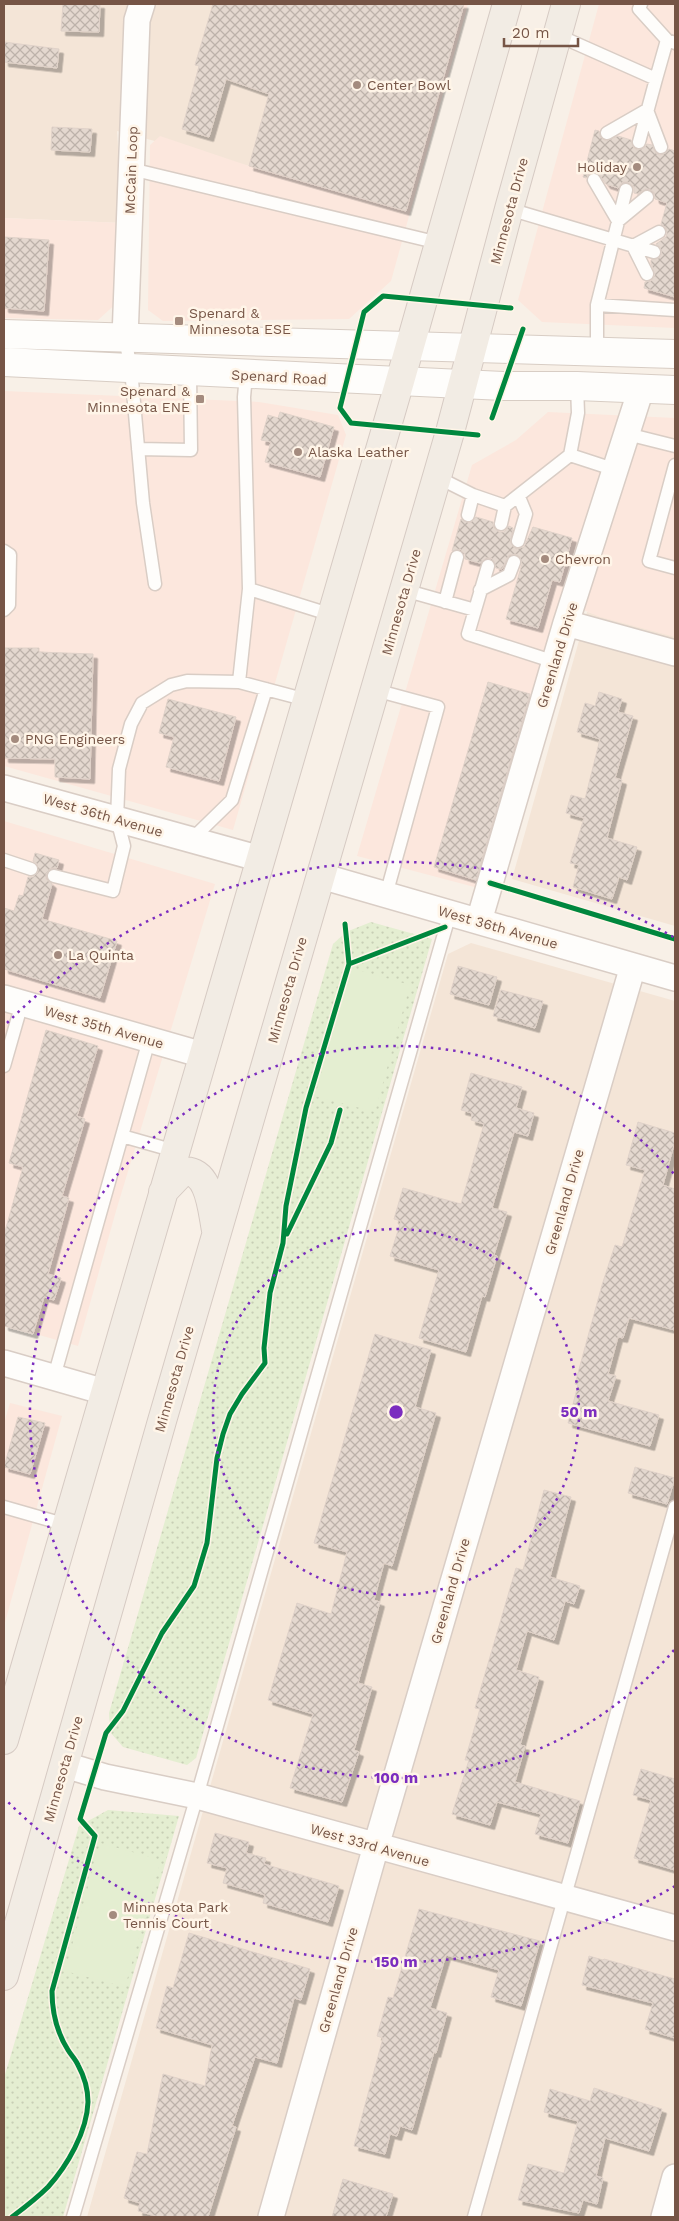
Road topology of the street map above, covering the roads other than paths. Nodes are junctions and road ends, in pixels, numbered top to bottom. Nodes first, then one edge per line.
1 (142, 4) edge
2 (507, 4) edge
3 (566, 4) edge
4 (641, 4) edge
5 (557, 35) junction
6 (671, 41) edge
7 (656, 79) junction
8 (647, 110) junction
9 (607, 133) dead end
10 (639, 142) dead end
11 (661, 147) dead end
12 (131, 169) junction
13 (594, 180) dead end
14 (626, 190) dead end
15 (647, 197) dead end
16 (509, 209) junction
17 (618, 221) junction
18 (659, 232) dead end
19 (613, 240) junction
20 (439, 243) junction
21 (633, 246) junction
22 (654, 252) dead end
23 (647, 274) dead end
24 (597, 305) junction
25 (675, 310) edge
26 (4, 334) edge
27 (125, 338) junction
28 (409, 347) junction
29 (473, 349) junction
30 (597, 353) junction
31 (675, 354) edge
32 (4, 362) edge
33 (132, 369) junction
34 (190, 373) junction
35 (246, 375) junction
36 (400, 381) junction
37 (464, 384) junction
38 (577, 386) junction
39 (642, 390) junction
40 (675, 390) edge
41 (627, 434) junction
42 (675, 446) edge
43 (138, 449) junction
44 (570, 455) junction
45 (675, 465) edge
46 (616, 470) junction
47 (437, 477) junction
48 (473, 495) junction
49 (520, 497) junction
50 (505, 506) junction
51 (468, 515) dead end
52 (501, 524) dead end
53 (518, 541) dead end
54 (4, 551) edge
55 (457, 557) dead end
56 (514, 562) dead end
57 (488, 566) dead end
58 (675, 568) edge
59 (154, 584) dead end
60 (249, 589) junction
61 (404, 590) junction
62 (480, 590) junction
63 (445, 602) junction
64 (4, 610) edge
65 (475, 610) junction
66 (332, 615) junction
67 (566, 623) junction
68 (675, 653) edge
69 (555, 662) junction
70 (240, 682) junction
71 (266, 689) junction
72 (375, 690) junction
73 (307, 700) junction
74 (4, 788) edge
75 (117, 819) junction
76 (191, 840) junction
77 (261, 859) junction
78 (4, 860) edge
79 (30, 869) dead end
80 (54, 876) dead end
81 (320, 876) junction
82 (386, 895) junction
83 (450, 913) junction
84 (479, 921) junction
85 (633, 966) junction
86 (675, 978) edge
87 (13, 1001) edge
88 (149, 1040) junction
89 (204, 1055) junction
90 (4, 1066) edge
91 (122, 1136) junction
92 (175, 1151) junction
93 (163, 1192) junction
94 (216, 1233) junction
95 (4, 1363) edge
96 (54, 1377) junction
97 (105, 1392) junction
98 (4, 1507) edge
99 (675, 1507) edge
100 (66, 1525) junction
101 (4, 1740) edge
102 (65, 1765) junction
103 (197, 1796) junction
104 (376, 1846) junction
105 (566, 1898) junction
106 (675, 1928) edge
107 (4, 1976) edge
108 (675, 2177) edge
109 (73, 2217) edge
110 (271, 2217) edge
111 (474, 2217) edge
112 (664, 2217) edge

1 - 12 street, McCain Loop
2 - 20 main road
3 - 5 main road, Minnesota Drive
4 - 6 lane
5 - 7 lane
5 - 16 main road, Minnesota Drive
6 - 7 lane
7 - 8 lane
8 - 9 lane
8 - 10 lane
8 - 11 lane
12 - 20 lane
12 - 27 street, McCain Loop
13 - 17 lane
14 - 17 lane
15 - 17 lane
16 - 19 lane
16 - 29 main road, Minnesota Drive
17 - 19 lane
18 - 21 lane
19 - 21 lane
19 - 24 lane
20 - 28 main road
21 - 22 lane
21 - 23 lane
24 - 25 lane
24 - 30 lane
26 - 27 main road
27 - 28 main road
27 - 33 lane
28 - 29 main road
28 - 36 main road
29 - 30 main road
29 - 37 main road, Minnesota Drive
30 - 31 main road
32 - 33 main road, Spenard Road
33 - 34 main road, Spenard Road
33 - 43 lane
34 - 35 main road, Spenard Road
34 - 43 lane
35 - 36 main road, Spenard Road
35 - 60 lane
36 - 37 main road, Spenard Road
36 - 66 main road
37 - 38 main road, Spenard Road
37 - 47 main road, Minnesota Drive
38 - 39 main road, Spenard Road
38 - 44 lane
39 - 40 main road, Spenard Road
39 - 41 street, Greenland Drive
41 - 42 lane
41 - 46 street, Greenland Drive
43 - 59 lane
44 - 46 lane
44 - 49 lane
45 - 58 lane
46 - 67 street, Greenland Drive
47 - 48 lane
47 - 61 main road, Minnesota Drive
48 - 50 lane
48 - 51 lane
49 - 50 lane
49 - 53 lane
50 - 52 lane
54 - 64 lane
55 - 63 lane
56 - 62 lane
57 - 62 lane
60 - 66 lane
60 - 70 lane
61 - 63 lane
61 - 72 main road, Minnesota Drive
62 - 65 lane
63 - 65 lane
65 - 69 lane
66 - 73 main road
67 - 68 street
67 - 69 street, Greenland Drive
69 - 84 street, Greenland Drive
70 - 71 lane
70 - 75 lane
71 - 73 lane
71 - 76 lane
72 - 81 main road, Minnesota Drive
72 - 82 lane
73 - 77 main road
74 - 75 street, West 36th Avenue
75 - 76 street, West 36th Avenue
75 - 80 lane
76 - 77 street, West 36th Avenue
77 - 89 main road
78 - 79 lane
81 - 82 street, West 36th Avenue
81 - 94 main road, Minnesota Drive
82 - 83 street, West 36th Avenue
83 - 84 street, West 36th Avenue
83 - 103 lane
84 - 85 street, West 36th Avenue
85 - 86 street, West 36th Avenue
85 - 104 street, Greenland Drive
87 - 88 street, West 35th Avenue
87 - 90 lane
88 - 89 street, West 35th Avenue
88 - 91 lane
89 - 92 main road
91 - 92 lane
91 - 96 lane
92 - 93 main road
93 - 94 main road
93 - 97 main road
94 - 102 main road, Minnesota Drive
95 - 96 street
96 - 97 street
97 - 100 main road
98 - 100 lane
99 - 105 lane
100 - 101 main road
102 - 103 street, West 33rd Avenue
102 - 107 main road, Minnesota Drive
103 - 104 street, West 33rd Avenue
103 - 109 lane
104 - 105 street, West 33rd Avenue
104 - 110 street, Greenland Drive
105 - 106 street, West 33rd Avenue
105 - 111 lane
108 - 112 street

